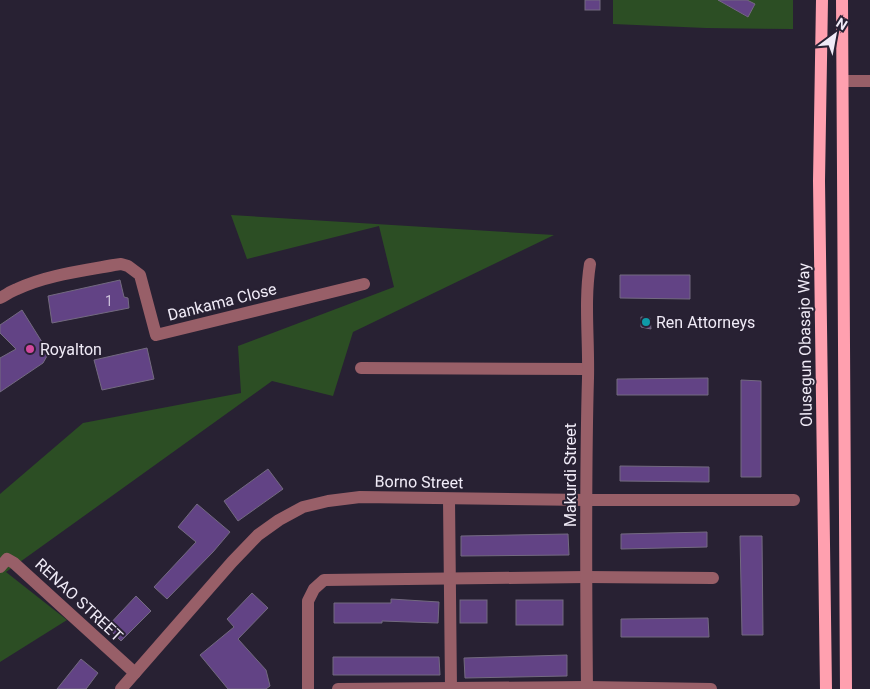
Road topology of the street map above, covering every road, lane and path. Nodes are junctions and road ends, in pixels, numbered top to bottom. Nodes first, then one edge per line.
1 (822, 0) edge
2 (842, 0) edge
3 (843, 81) junction
4 (870, 81) edge
5 (590, 264) dead end
6 (364, 284) dead end
7 (0, 298) edge
8 (361, 368) dead end
9 (588, 369) junction
10 (449, 499) junction
11 (586, 500) junction
12 (794, 500) dead end
13 (0, 567) edge
14 (586, 577) junction
15 (450, 578) junction
16 (714, 578) dead end
17 (135, 674) junction
18 (451, 688) edge
19 (587, 688) edge
20 (121, 689) edge
21 (308, 689) edge
22 (338, 689) edge
23 (711, 689) edge
24 (826, 689) edge
25 (846, 689) edge

1 - 24 main road, Olusegun Obasajo Way
2 - 3 main road
3 - 4 street
3 - 25 main road
5 - 9 street, Makurdi Street
6 - 7 street, Dankama Close
8 - 9 street
9 - 11 street, Makurdi Street
10 - 11 street, Borno Street
10 - 15 street
10 - 17 street, Borno Street
11 - 12 street, Borno Street
11 - 14 street, Makurdi Street
13 - 17 street, RENAO STREET
14 - 15 street
14 - 16 street
14 - 19 street, Makurdi Street
15 - 18 street
15 - 21 street
17 - 20 street, Borno Street
18 - 19 street
18 - 22 street
19 - 23 street

